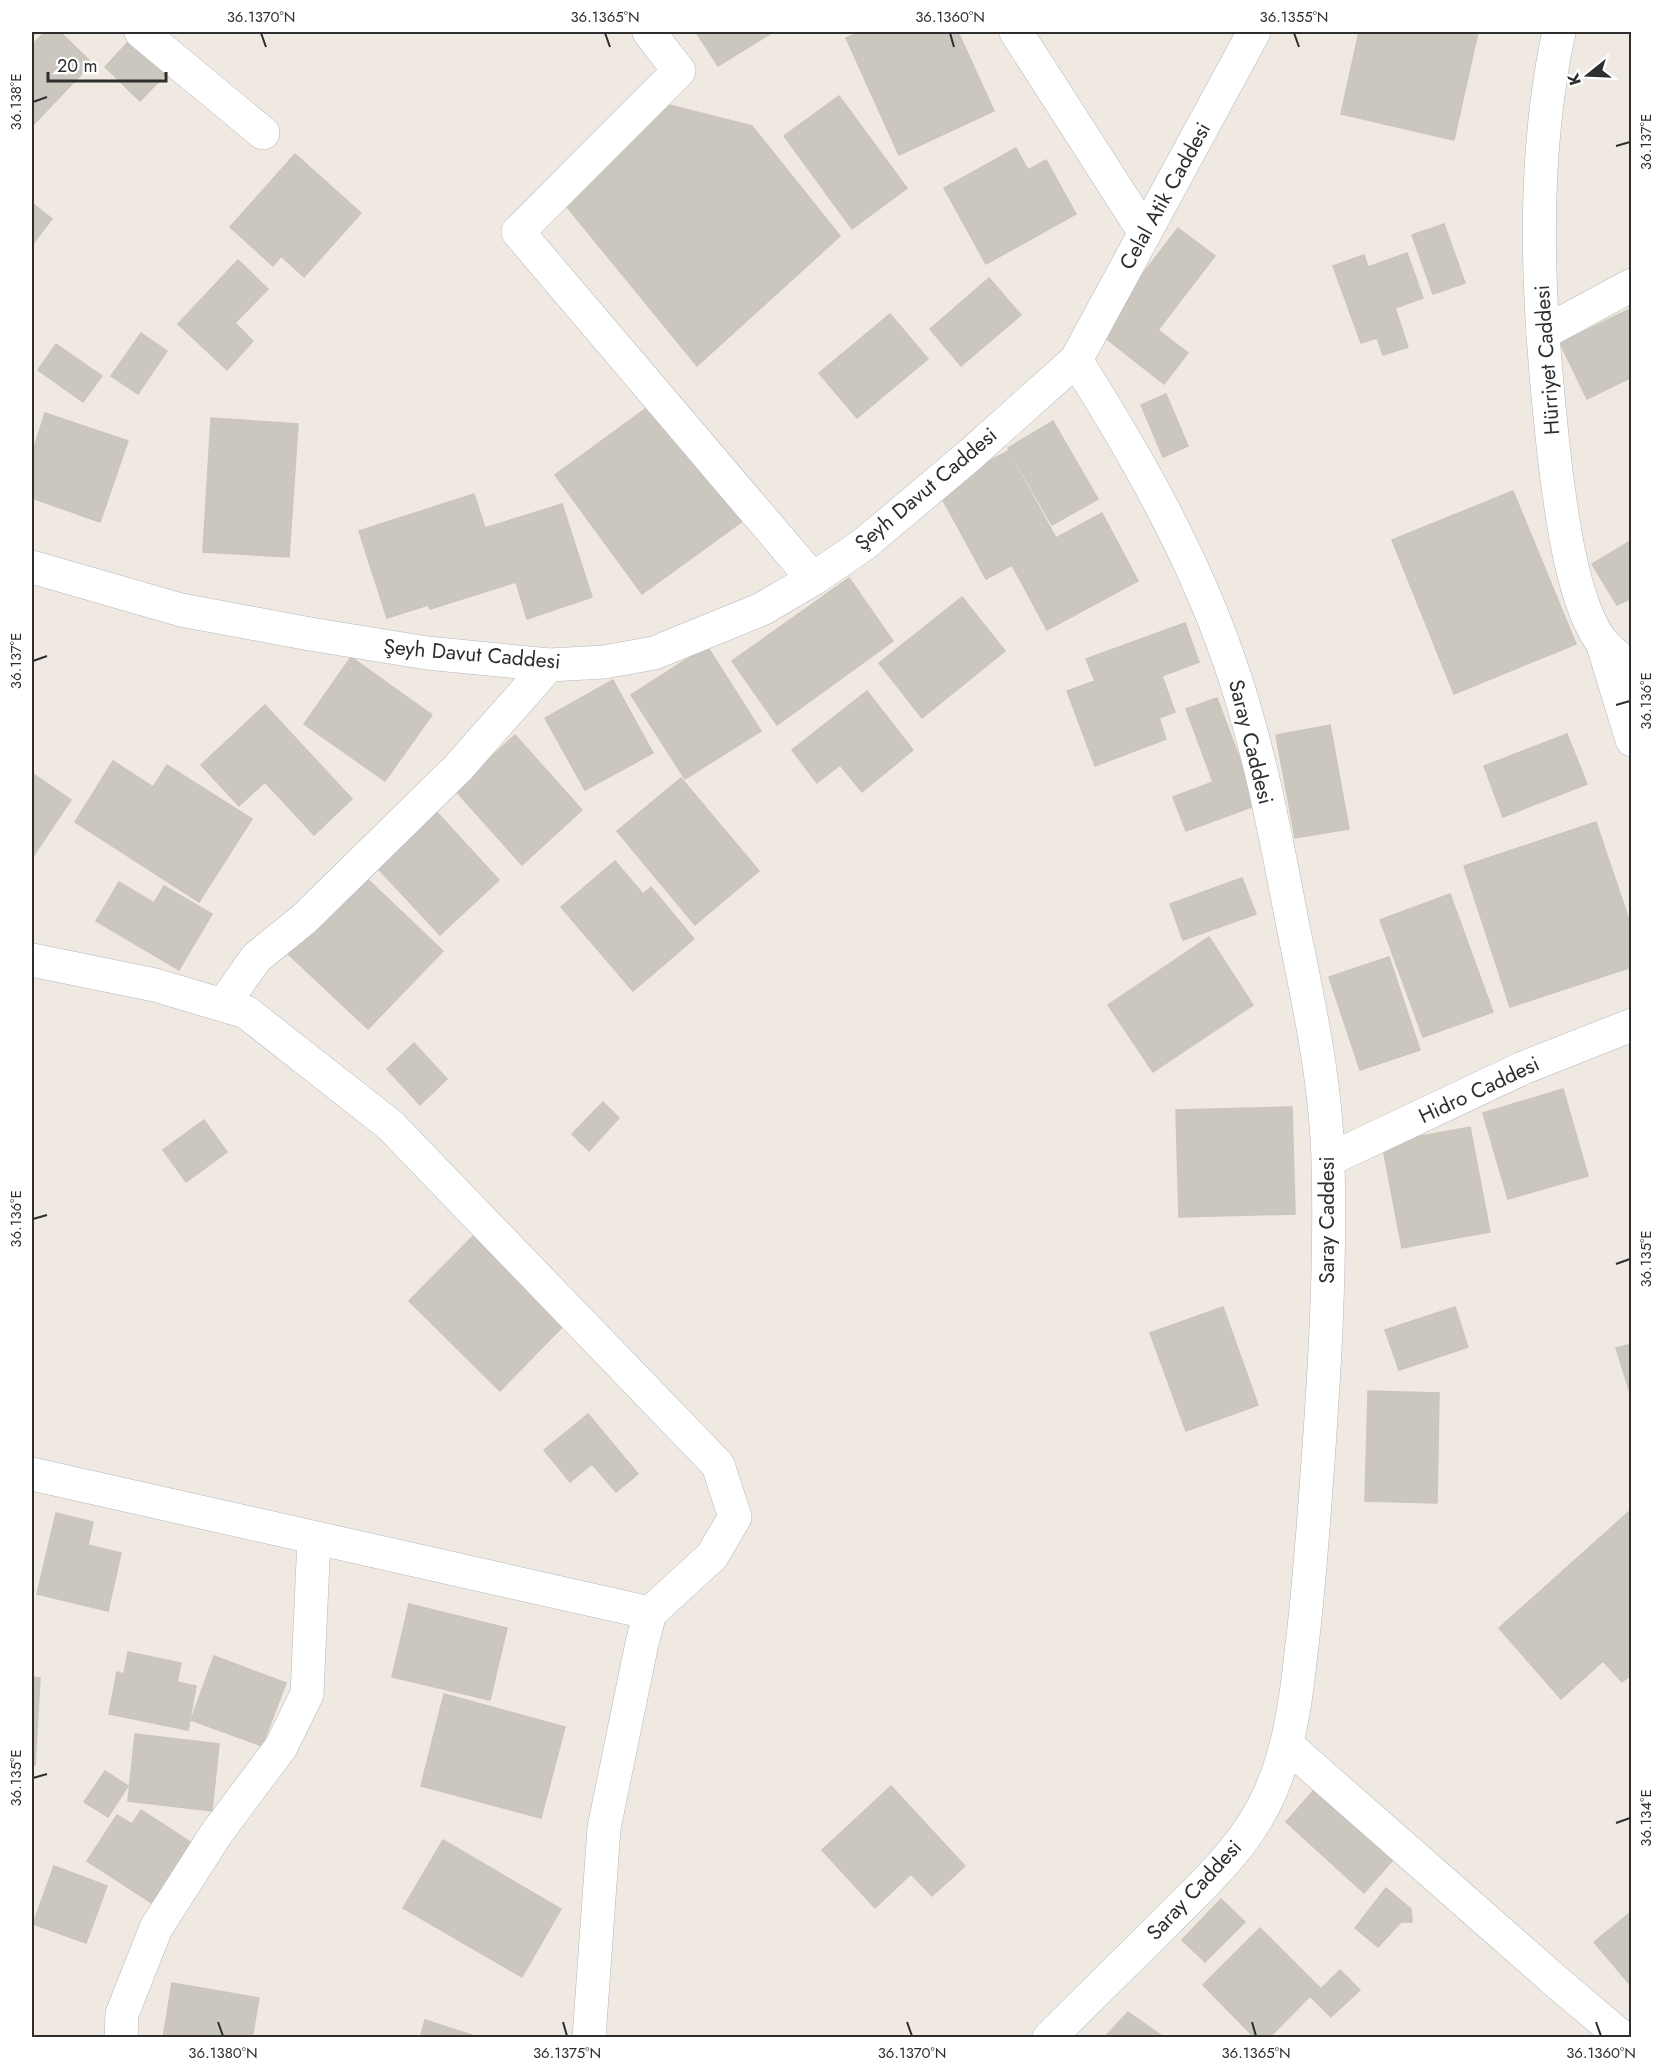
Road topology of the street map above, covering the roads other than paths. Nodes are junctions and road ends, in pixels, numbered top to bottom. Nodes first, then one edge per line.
1 (141, 32) edge
2 (649, 32) edge
3 (1016, 32) edge
4 (1254, 32) edge
5 (1559, 32) edge
6 (262, 133) dead end
7 (1145, 233) junction
8 (1632, 285) edge
9 (1543, 333) junction
10 (1076, 360) junction
11 (32, 567) edge
12 (813, 579) junction
13 (1602, 642) junction
14 (549, 664) junction
15 (1632, 668) edge
16 (1632, 740) edge
17 (32, 960) edge
18 (223, 1005) junction
19 (1632, 1025) edge
20 (1328, 1160) junction
21 (32, 1474) edge
22 (314, 1538) junction
23 (650, 1613) junction
24 (1287, 1745) junction
25 (121, 2037) edge
26 (589, 2037) edge
27 (1049, 2037) edge
28 (1623, 2037) edge

1 - 6 street
2 - 12 street
3 - 7 street
4 - 7 street, Celal Atik Caddesi
5 - 9 street, Hürriyet Caddesi
7 - 10 street, Celal Atik Caddesi
8 - 9 street
9 - 13 street, Hürriyet Caddesi
10 - 12 street, Şeyh Davut Caddesi
10 - 20 street, Saray Caddesi
11 - 14 street, Şeyh Davut Caddesi
12 - 14 street, Şeyh Davut Caddesi
13 - 15 street, Hürriyet Caddesi
13 - 16 street
14 - 18 street
17 - 18 street
18 - 23 street
19 - 20 street, Hidro Caddesi
20 - 24 street, Saray Caddesi
21 - 22 street
22 - 23 street
22 - 25 street
23 - 26 street
24 - 27 street, Saray Caddesi
24 - 28 street

